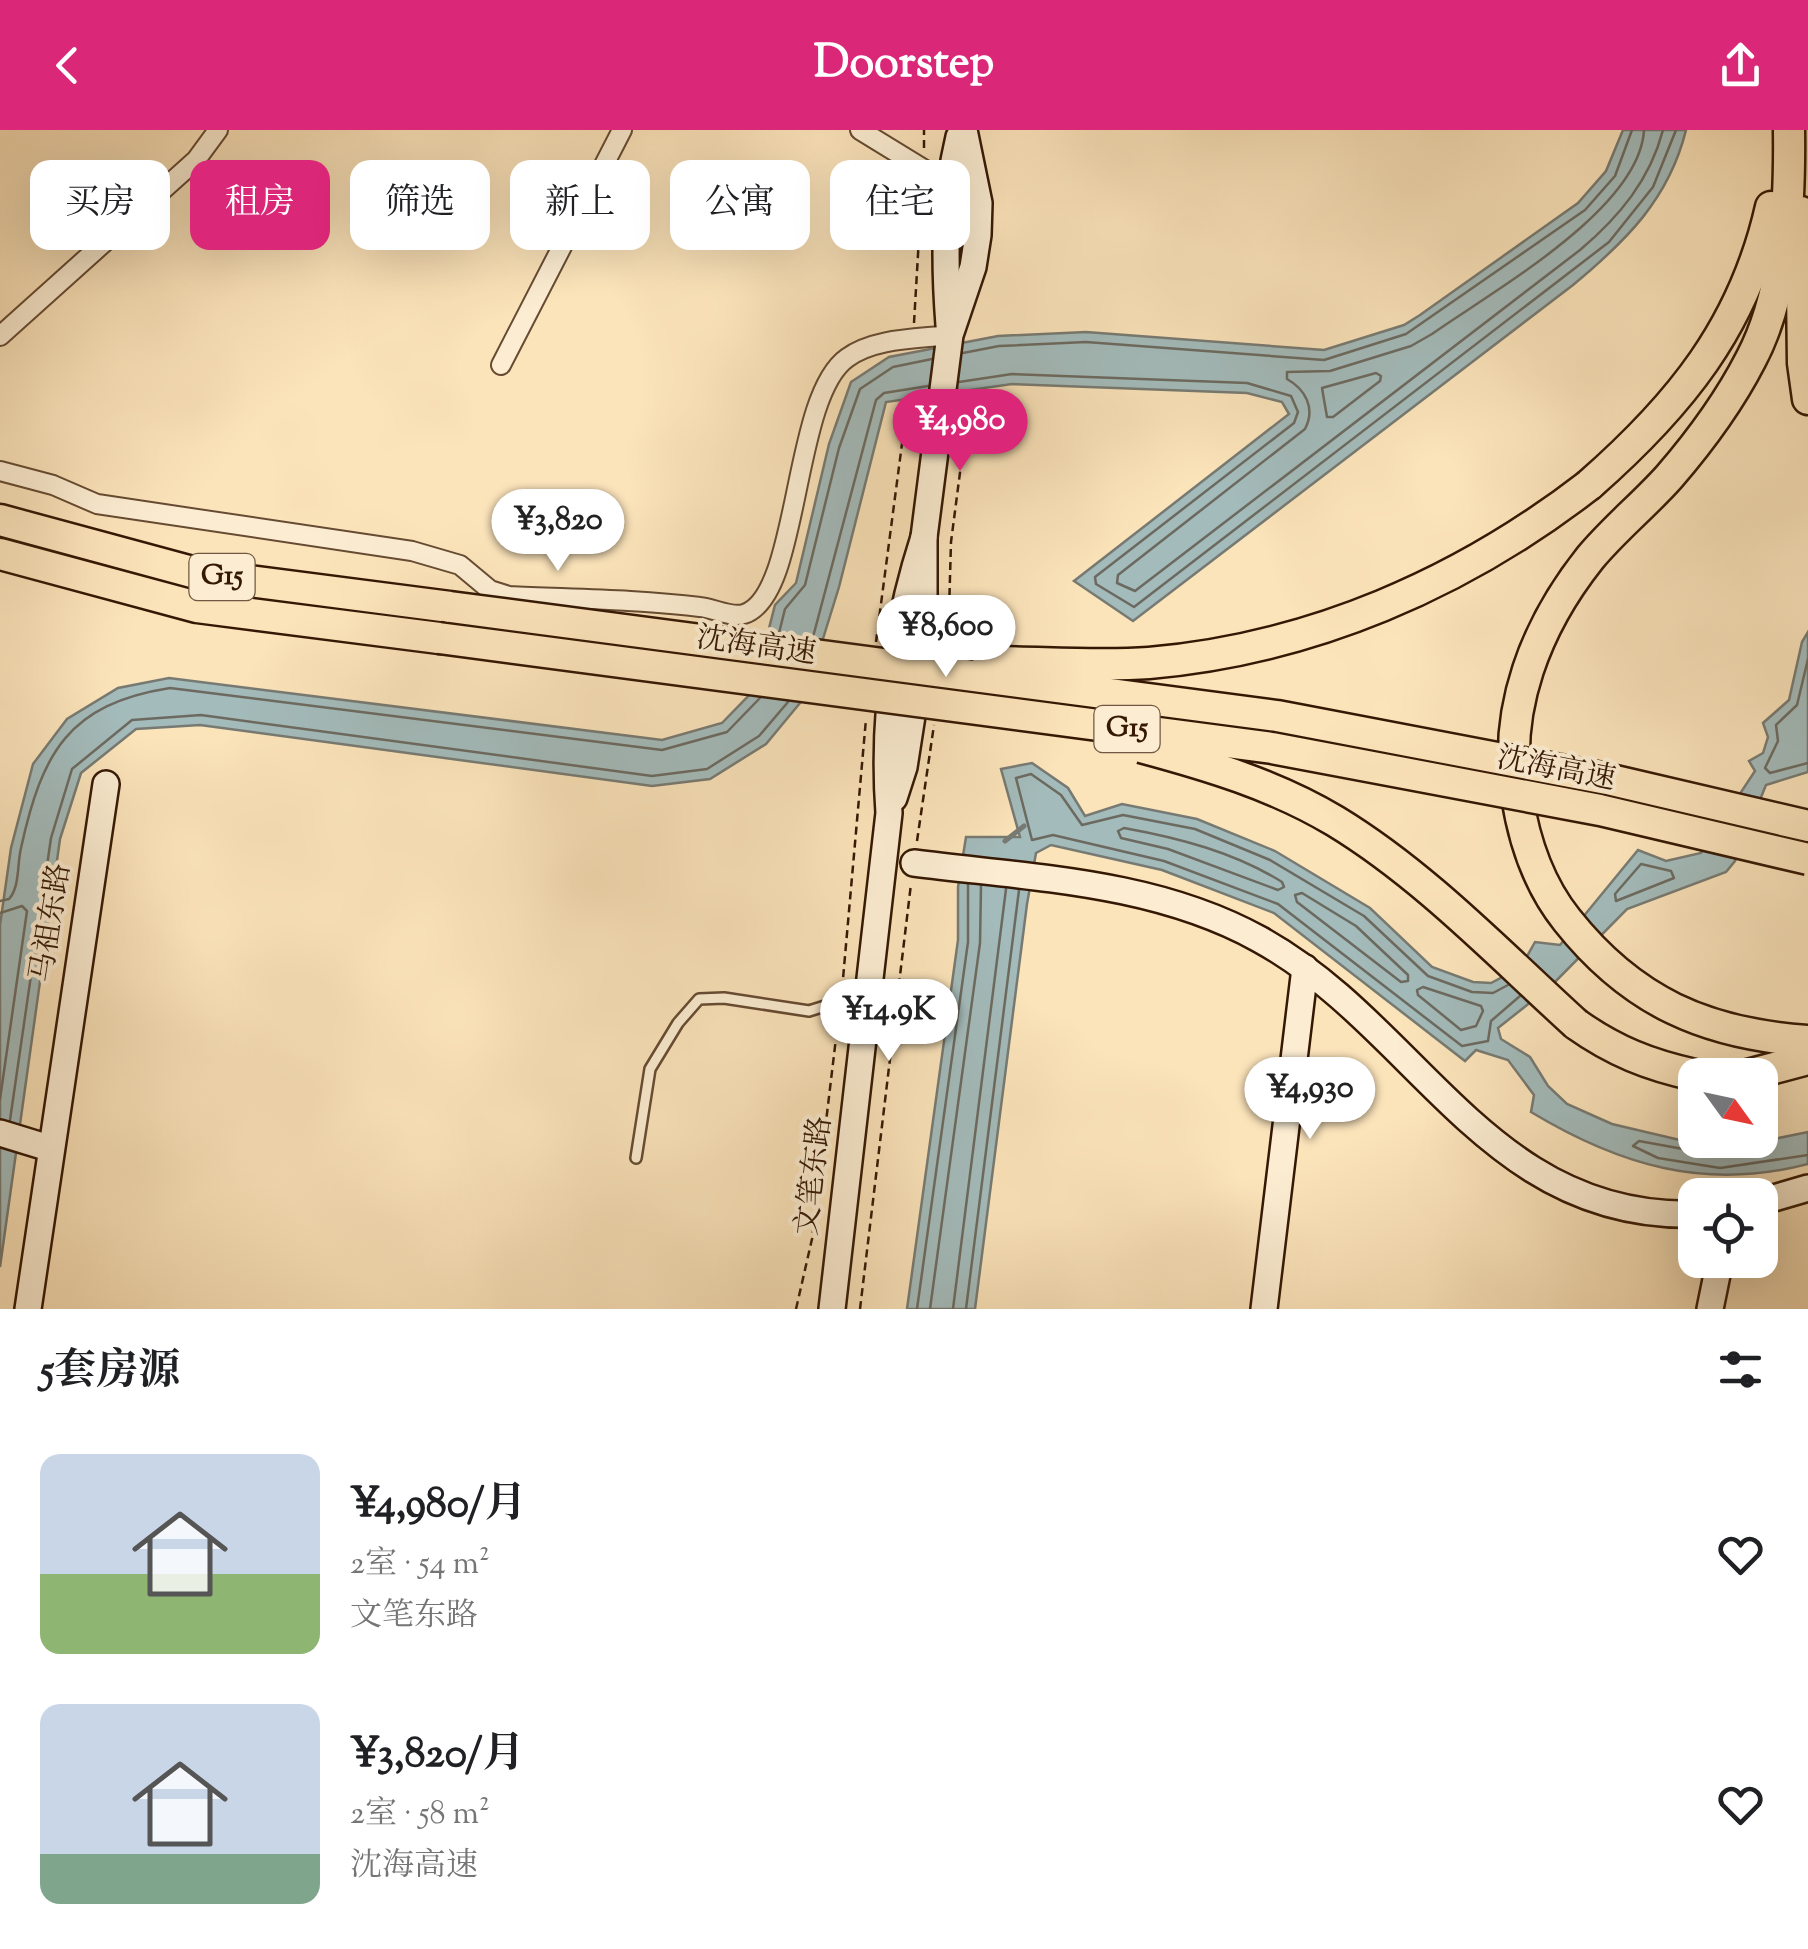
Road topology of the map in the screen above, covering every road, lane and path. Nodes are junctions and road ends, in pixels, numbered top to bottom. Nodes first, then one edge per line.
1 (218, 130) edge
2 (622, 130) edge
3 (860, 130) edge
4 (924, 130) edge
5 (962, 130) edge
6 (1787, 130) edge
7 (1808, 130) edge
8 (908, 160) edge
9 (923, 160) edge
10 (954, 160) edge
11 (918, 250) edge
12 (945, 250) edge
13 (950, 335) junction
14 (0, 336) edge
15 (912, 340) junction
16 (501, 365) dead end
17 (1808, 399) edge
18 (942, 404) junction
19 (0, 470) edge
20 (0, 520) edge
21 (0, 554) edge
22 (864, 658) junction
23 (868, 704) junction
24 (106, 784) dead end
25 (1808, 826) edge
26 (1808, 859) edge
27 (914, 863) dead end
28 (1305, 968) junction
29 (841, 1002) junction
30 (1808, 1041) edge
31 (1808, 1059) edge
32 (1778, 1067) edge
33 (1678, 1071) edge
34 (7, 1135) edge
35 (49, 1148) junction
36 (636, 1158) dead end
37 (1808, 1188) edge
38 (1778, 1197) edge
39 (1678, 1214) edge
40 (1716, 1278) edge
41 (28, 1309) edge
42 (796, 1309) edge
43 (832, 1309) edge
44 (1264, 1309) edge
45 (1710, 1309) edge

1 - 14 street
2 - 16 street
3 - 8 street
4 - 9 path
5 - 10 main road, 文笔东路
5 - 13 main road, 文笔东路
6 - 22 highway, bridge
6 - 30 highway
7 - 17 highway
11 - 15 path
12 - 13 main road, 文笔东路
13 - 15 street
13 - 18 main road, 文笔东路
15 - 19 street
18 - 22 path
18 - 43 main road, 文笔东路
20 - 22 highway, 沈海高速 / G15, bridge
21 - 23 highway, 沈海高速 / G15, bridge
22 - 25 highway, 沈海高速 / G15, bridge
23 - 26 highway, 沈海高速 / G15, bridge
23 - 29 path
23 - 33 highway, bridge
24 - 35 main road, 马祖东路
27 - 28 main road
28 - 39 main road
28 - 44 main road
29 - 36 lane
29 - 42 path
31 - 32 highway
34 - 35 main road
35 - 41 main road, 马祖东路
37 - 38 main road
40 - 45 main road

